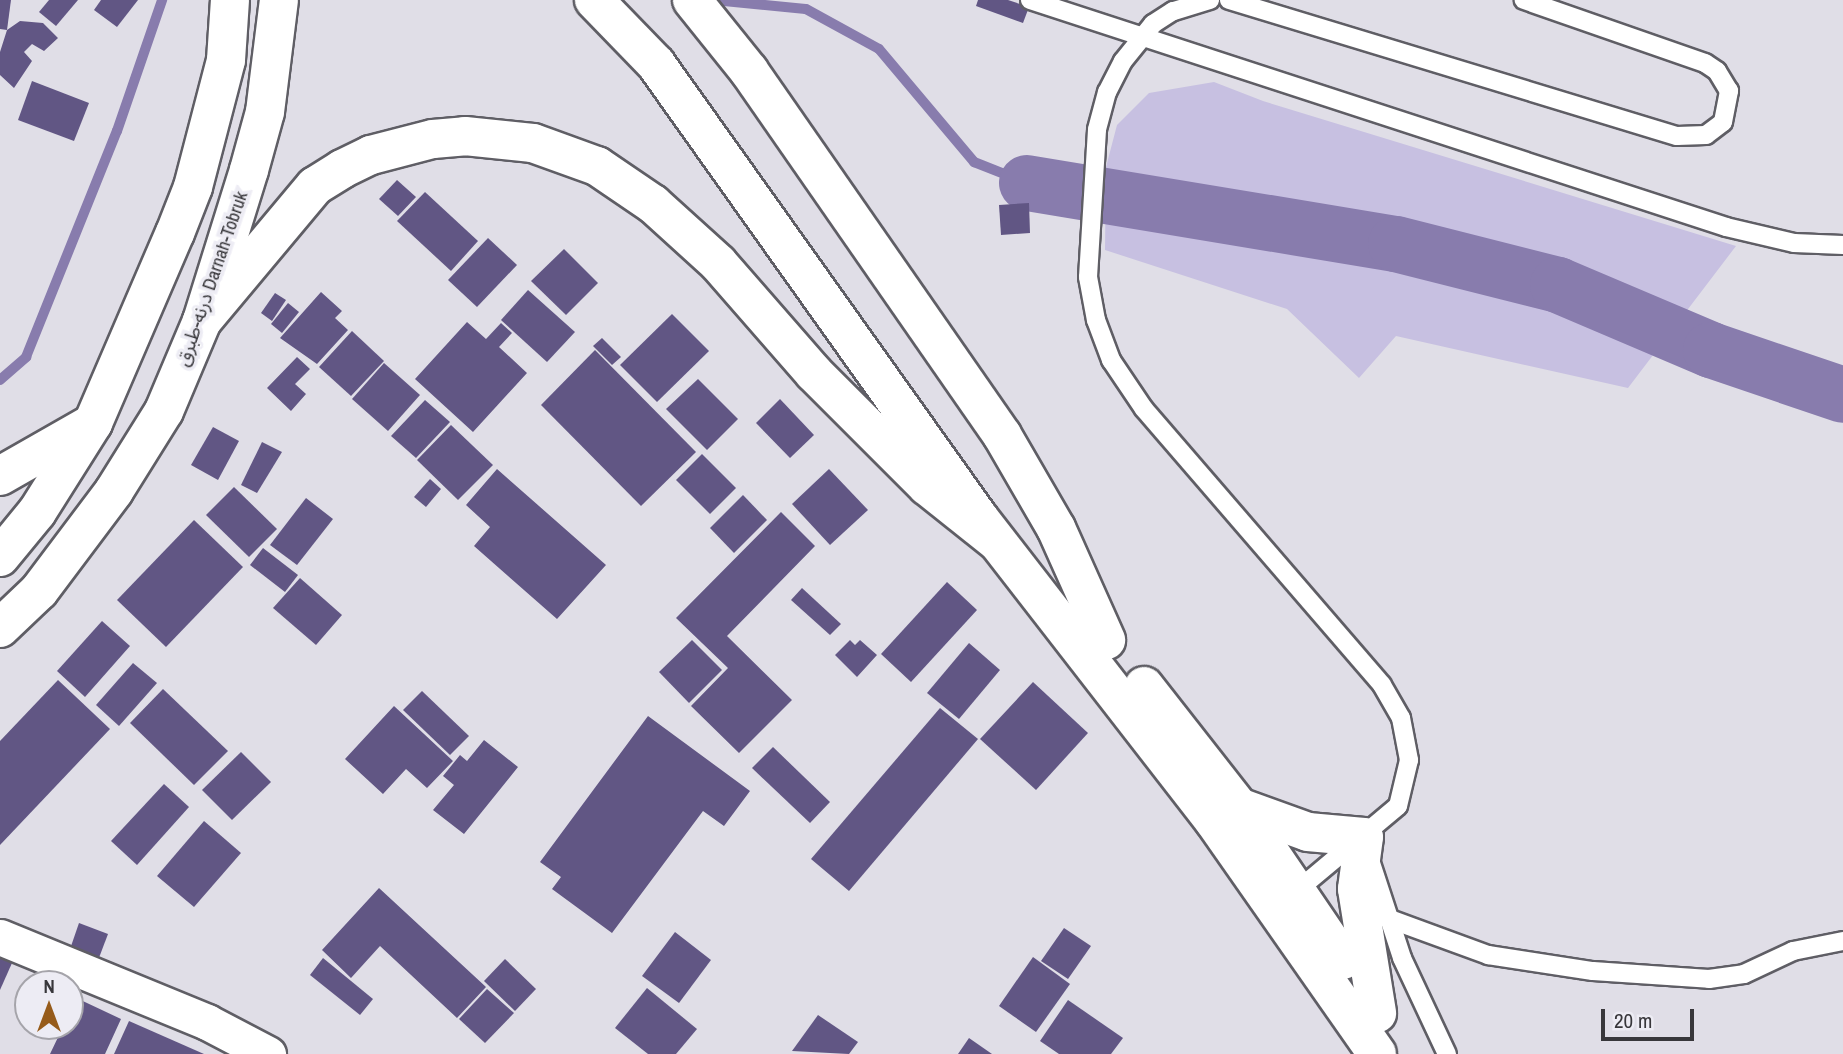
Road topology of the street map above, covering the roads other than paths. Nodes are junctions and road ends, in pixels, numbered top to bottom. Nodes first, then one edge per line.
1 (230, 0) edge
2 (279, 0) edge
3 (594, 0) edge
4 (628, 0) edge
5 (692, 0) edge
6 (1030, 0) edge
7 (1210, 0) edge
8 (1229, 0) edge
9 (1524, 0) edge
10 (1141, 36) junction
11 (734, 153) junction
12 (1843, 245) edge
13 (202, 321) junction
14 (93, 423) junction
15 (0, 476) edge
16 (996, 541) junction
17 (0, 557) edge
18 (0, 628) edge
19 (1106, 639) junction
20 (1239, 807) junction
21 (1364, 837) junction
22 (1298, 890) junction
23 (1387, 918) junction
24 (0, 937) edge
25 (1843, 941) edge
26 (1377, 1013) junction
27 (268, 1054) edge
28 (1377, 1054) edge
29 (1403, 1054) edge
30 (1447, 1054) edge

1 - 14 main road
2 - 13 main road, درنه-طبرق Darnah-Tobruk
3 - 11 main road
4 - 11 main road
5 - 19 main road
6 - 10 lane
7 - 10 lane
8 - 9 lane
10 - 12 lane
10 - 21 lane
11 - 16 main road
11 - 19 main road
13 - 16 main road
13 - 18 main road, درنه-طبرق Darnah-Tobruk
14 - 15 main road
14 - 17 main road
16 - 28 main road
19 - 20 main road
20 - 21 main road
20 - 22 main road
21 - 22 lane
21 - 23 lane
21 - 26 main road
22 - 26 main road
23 - 25 lane
23 - 30 lane
24 - 27 street
26 - 29 main road

